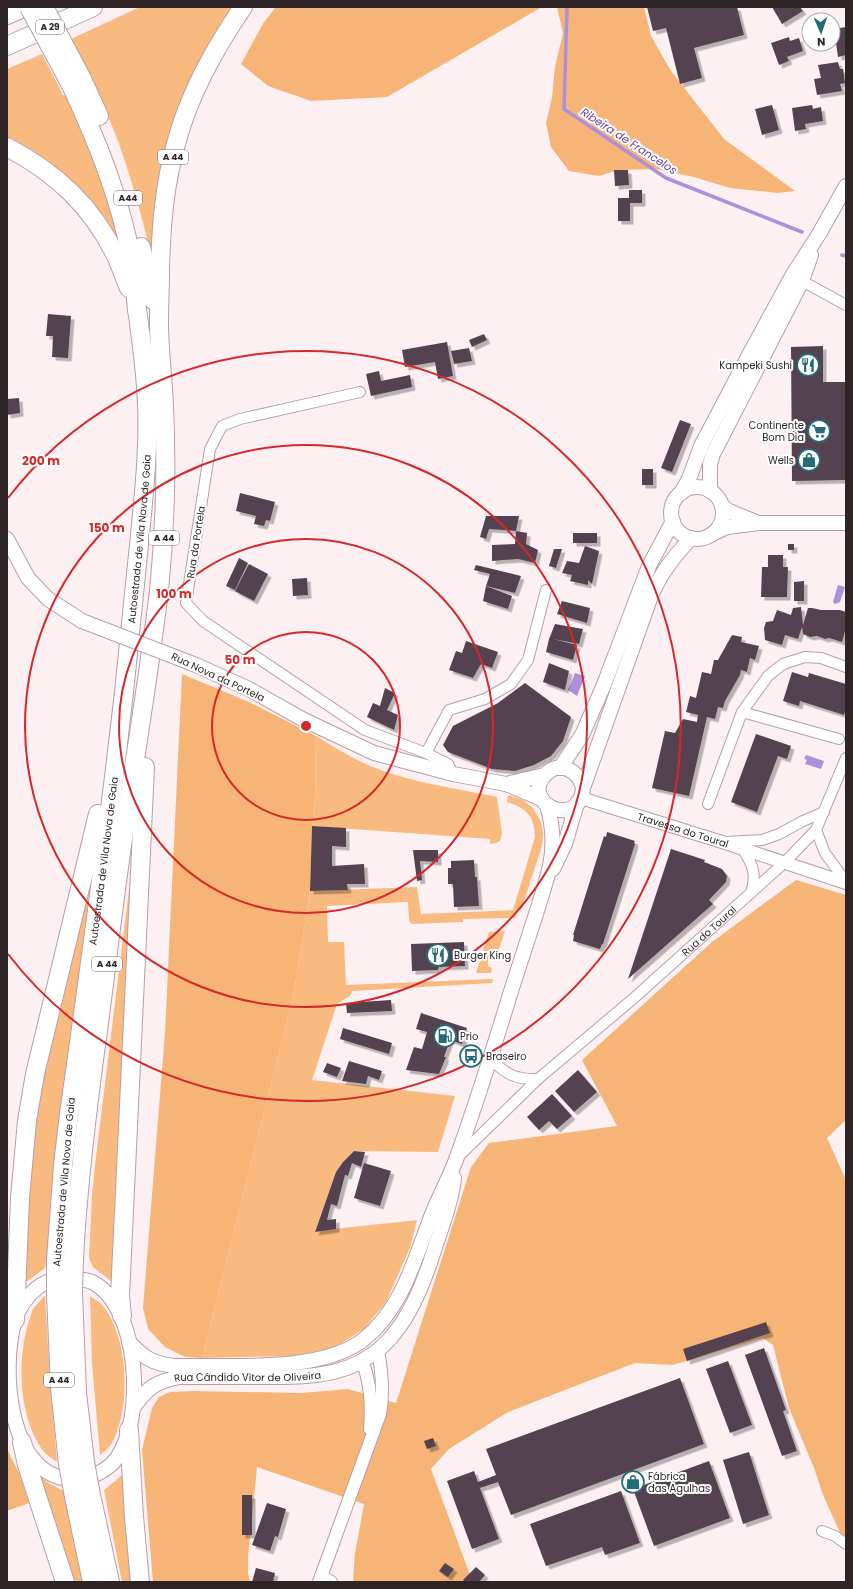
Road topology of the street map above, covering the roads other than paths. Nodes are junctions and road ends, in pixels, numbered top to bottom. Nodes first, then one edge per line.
1 (24, 7) edge
2 (29, 7) edge
3 (44, 7) edge
4 (94, 7) edge
5 (243, 7) edge
6 (7, 15) edge
7 (7, 46) edge
8 (76, 82) junction
9 (7, 148) edge
10 (846, 186) edge
11 (819, 234) junction
12 (802, 281) junction
13 (136, 305) junction
14 (846, 305) edge
15 (159, 322) junction
16 (360, 392) dead end
17 (710, 490) junction
18 (682, 493) junction
19 (722, 506) junction
20 (673, 521) junction
21 (759, 523) junction
22 (846, 524) edge
23 (711, 535) junction
24 (691, 538) junction
25 (7, 539) edge
26 (546, 590) dead end
27 (846, 667) edge
28 (149, 670) junction
29 (742, 712) junction
30 (120, 726) junction
31 (839, 739) dead end
32 (426, 753) junction
33 (846, 758) edge
34 (560, 768) junction
35 (453, 774) junction
36 (545, 775) junction
37 (506, 784) junction
38 (580, 797) junction
39 (544, 802) junction
40 (708, 804) dead end
41 (824, 812) junction
42 (816, 830) junction
43 (722, 842) junction
44 (742, 848) junction
45 (784, 863) junction
46 (846, 882) edge
47 (545, 883) junction
48 (751, 893) junction
49 (490, 1058) junction
50 (538, 1079) junction
51 (457, 1158) junction
52 (65, 1260) junction
53 (122, 1316) junction
54 (16, 1320) junction
55 (129, 1342) junction
56 (8, 1349) edge
57 (368, 1352) junction
58 (10, 1405) edge
59 (133, 1408) junction
60 (129, 1430) junction
61 (22, 1442) junction
62 (368, 1446) junction
63 (82, 1496) junction
64 (822, 1531) dead end
65 (846, 1544) edge
66 (324, 1580) edge
67 (65, 1582) edge
68 (92, 1582) edge
69 (110, 1582) edge
70 (140, 1582) edge

1 - 6 highway
2 - 8 highway, A 44, bridge
3 - 8 highway, A44, bridge
4 - 7 highway, A 29
5 - 15 highway, A 44
8 - 13 highway, A 44
8 - 15 highway, A44
9 - 13 highway, A 44
10 - 11 main road
11 - 12 main road
11 - 18 main road
12 - 14 street
12 - 17 main road
13 - 30 highway, Autoestrada de Vila Nova de Gaia / A 44
15 - 28 highway, Autoestrada de Vila Nova de Gaia / A 44
16 - 32 street, Rua da Portela
17 - 18 main road
17 - 19 main road
18 - 20 main road
19 - 21 main road
19 - 23 main road
20 - 24 main road
20 - 34 main road
21 - 22 main road
21 - 23 main road
23 - 24 main road
24 - 38 main road
25 - 35 main road, Rua Nova da Portela, bridge
26 - 32 street
27 - 29 street
28 - 52 highway, Autoestrada de Vila Nova de Gaia / A 44
28 - 53 highway
29 - 31 street
29 - 40 street
30 - 52 highway, Autoestrada de Vila Nova de Gaia / A 44
30 - 54 highway
32 - 35 street, Rua da Portela
33 - 41 street, Rua do Toural
34 - 36 main road
34 - 38 main road
35 - 37 main road, Rua Nova da Portela
36 - 37 main road, Rua Nova da Portela
36 - 39 main road
37 - 39 main road, Rua Nova da Portela
38 - 39 main road
38 - 43 street, Travessa do Toural
38 - 47 main road
39 - 47 main road
41 - 42 street, Rua do Toural
41 - 43 street
42 - 45 street, Rua do Toural
42 - 46 street
43 - 44 street, Travessa do Toural
44 - 45 street, Travessa do Toural
44 - 48 street
45 - 46 street, Travessa do Toural
45 - 48 street, Rua do Toural
47 - 49 main road
48 - 50 street, Rua do Toural
49 - 50 street
49 - 51 main road
50 - 51 street, Rua do Toural
51 - 57 main road
51 - 57 main road
52 - 63 highway, Autoestrada de Vila Nova de Gaia / A 44, bridge
53 - 54 main road, Rua Cândido Vitor de Oliveira
53 - 55 main road, Rua Cândido Vitor de Oliveira
54 - 56 main road, Rua Cândido Vitor de Oliveira
55 - 57 main road, Rua Cândido Vitor de Oliveira
55 - 59 main road, Rua Cândido Vitor de Oliveira
56 - 58 main road, Rua Cândido Vitor de Oliveira
57 - 59 main road, Rua Cândido Vitor de Oliveira
57 - 62 street
57 - 62 street
58 - 61 main road, Rua Cândido Vitor de Oliveira
59 - 60 main road, Rua Cândido Vitor de Oliveira
60 - 61 main road, Rua Cândido Vitor de Oliveira
60 - 70 highway
61 - 67 highway
62 - 66 street
63 - 68 highway, Autoestrada de Vila Nova de Gaia / A 44
63 - 69 highway, Autoestrada de Vila Nova de Gaia / A 44
64 - 65 street

